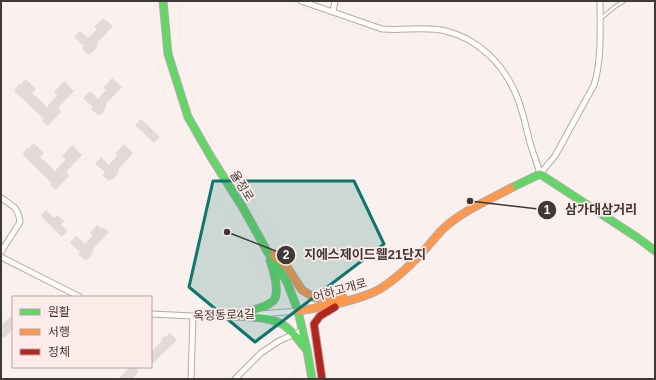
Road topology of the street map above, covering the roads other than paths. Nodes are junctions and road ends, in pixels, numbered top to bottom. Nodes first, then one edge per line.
1 (163, 1) edge
2 (300, 1) edge
3 (335, 1) edge
4 (600, 1) edge
5 (624, 1) edge
6 (333, 12) junction
7 (600, 20) junction
8 (540, 174) junction
9 (1, 198) edge
10 (267, 250) junction
11 (655, 251) edge
12 (1, 252) edge
13 (1, 257) edge
14 (78, 296) edge
15 (362, 297) junction
16 (298, 311) junction
17 (152, 314) edge
18 (193, 316) junction
19 (234, 316) junction
20 (303, 330) junction
21 (293, 334) junction
22 (307, 350) junction
23 (191, 379) edge
24 (235, 379) edge
25 (312, 379) edge
26 (322, 379) edge

1 - 10 main road, 율정로
2 - 6 street
3 - 6 street
4 - 7 street, 어하고개로
5 - 7 lane
6 - 8 street
7 - 8 street, 어하고개로
8 - 11 main road
8 - 15 main road, 어하고개로
9 - 12 street
10 - 15 main road
10 - 16 main road, 율정로
10 - 19 main road
13 - 14 street
15 - 16 main road, 어하고개로
15 - 26 main road
16 - 19 street, 옥정동로4길
16 - 20 main road, 율정로
17 - 18 street, 옥정동로4길
18 - 19 street, 옥정동로4길
18 - 23 street
19 - 21 main road
20 - 21 street
20 - 22 main road, 율정로
21 - 22 main road
21 - 24 street
22 - 25 main road, 율정로

